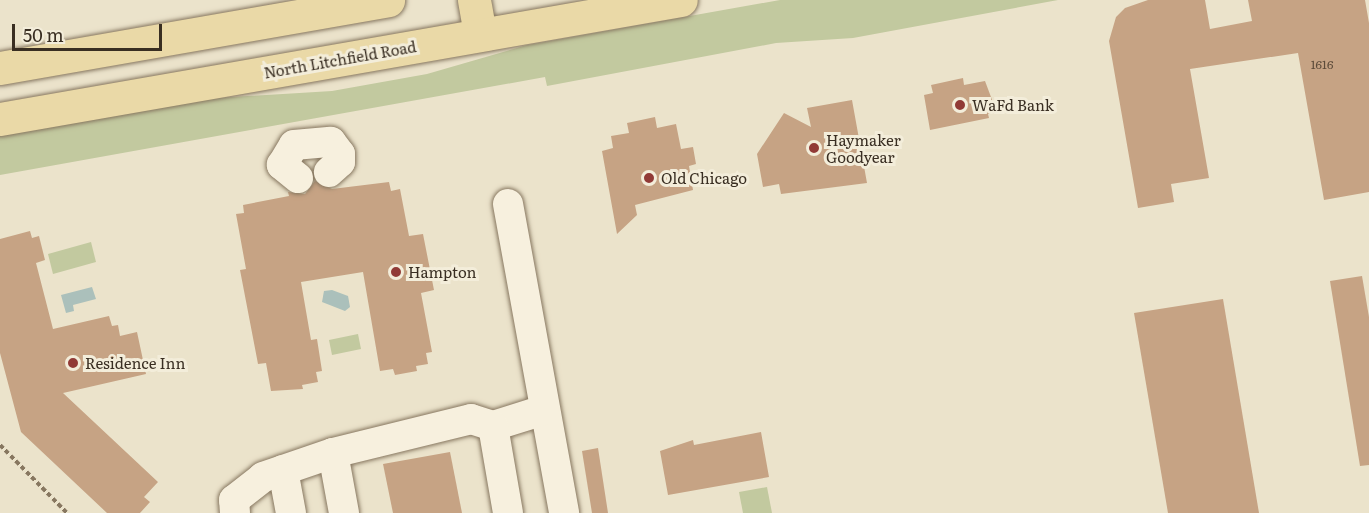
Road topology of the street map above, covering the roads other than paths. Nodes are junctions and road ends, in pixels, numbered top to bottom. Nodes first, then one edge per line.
1 (387, 0) edge
2 (474, 0) edge
3 (681, 0) edge
4 (480, 34) junction
5 (93, 51) junction
6 (0, 68) edge
7 (0, 90) edge
8 (0, 119) edge
9 (329, 172) dead end
10 (298, 178) dead end
11 (508, 204) dead end
12 (544, 410) junction
13 (493, 426) junction
14 (333, 453) junction
15 (284, 470) junction
16 (235, 513) edge
17 (291, 513) edge
18 (344, 513) edge
19 (508, 513) edge
20 (564, 513) edge

1 - 5 main road
2 - 4 main road
3 - 4 main road, North Litchfield Road
4 - 8 main road, North Litchfield Road
5 - 6 main road
5 - 7 main road
9 - 10 lane
11 - 12 lane
12 - 13 lane
12 - 20 lane
13 - 14 lane
13 - 19 lane
14 - 15 lane
14 - 18 lane
15 - 16 lane
15 - 17 lane

